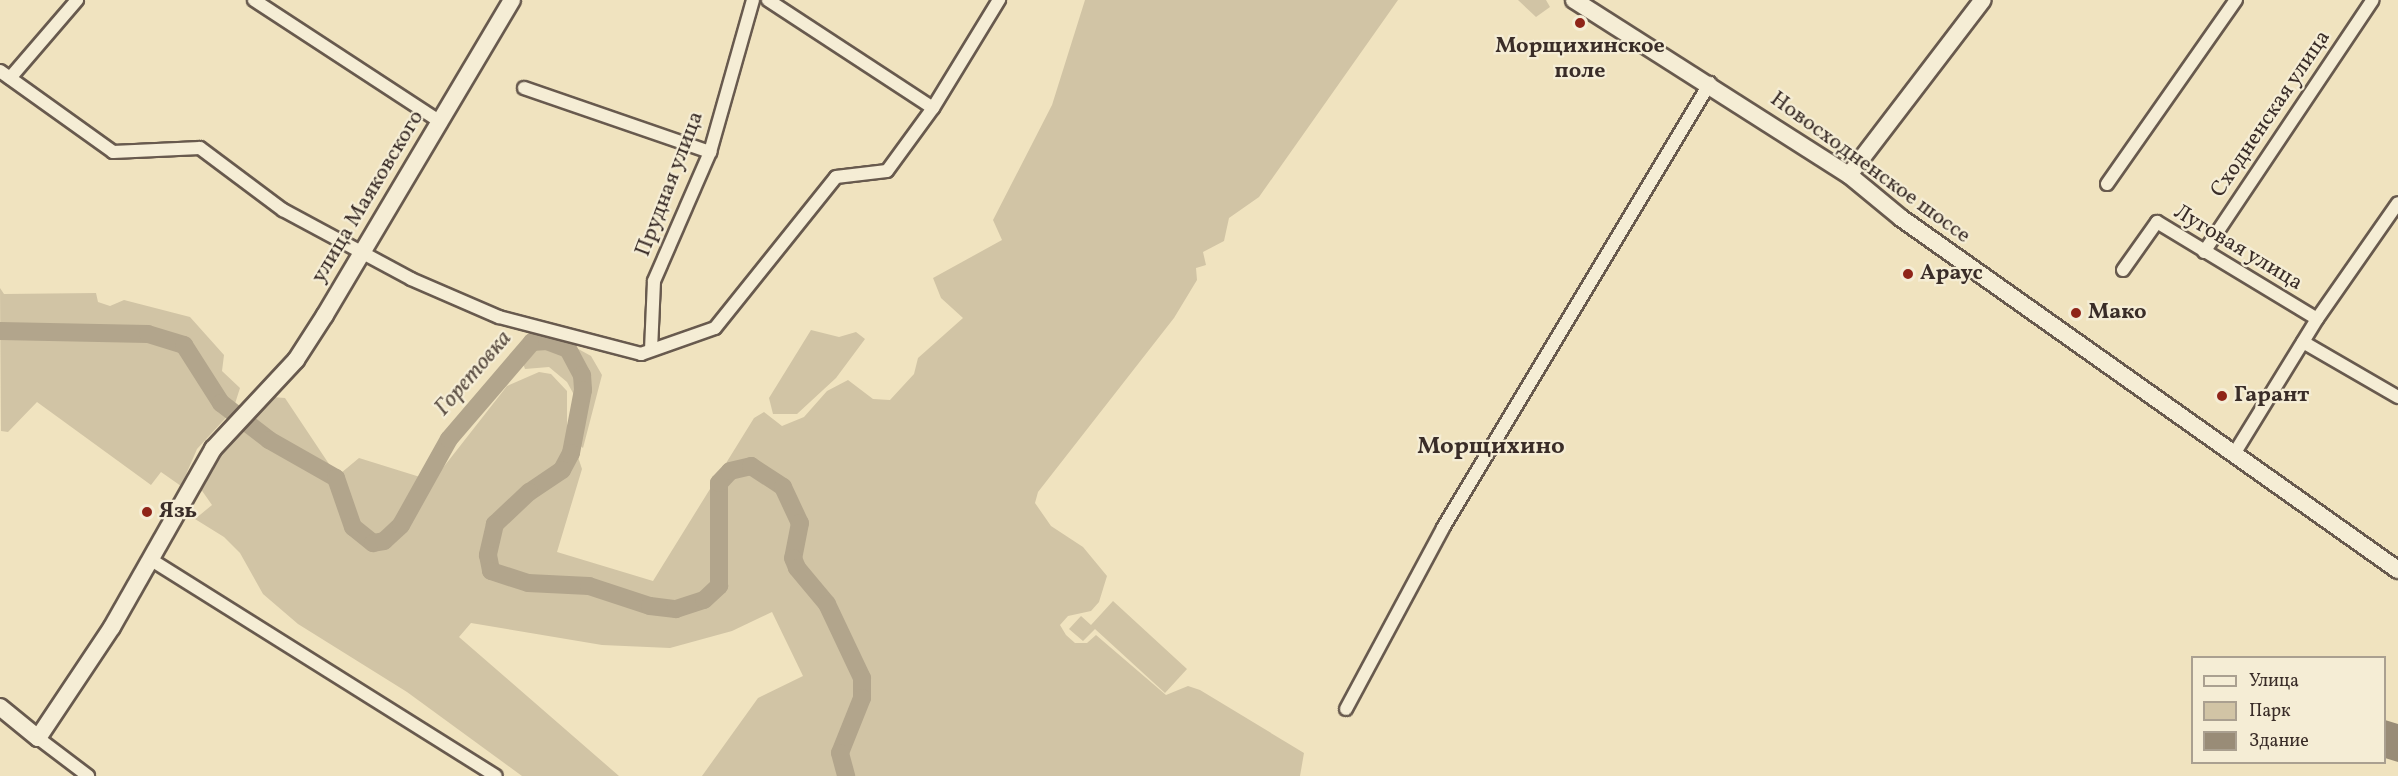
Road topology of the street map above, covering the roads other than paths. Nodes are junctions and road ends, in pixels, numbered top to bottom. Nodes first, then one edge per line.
1 (77, 0) edge
2 (254, 0) edge
3 (512, 0) edge
4 (753, 0) edge
5 (768, 0) edge
6 (999, 0) edge
7 (1574, 0) edge
8 (1983, 0) edge
9 (2236, 0) edge
10 (2373, 0) edge
11 (5, 74) edge
12 (1710, 83) junction
13 (524, 88) dead end
14 (933, 108) junction
15 (439, 121) junction
16 (710, 152) junction
17 (1849, 176) junction
18 (2107, 184) dead end
19 (2398, 203) edge
20 (360, 252) junction
21 (2204, 252) junction
22 (2123, 270) dead end
23 (2317, 319) junction
24 (2303, 342) junction
25 (651, 350) junction
26 (2398, 397) edge
27 (2234, 454) junction
28 (150, 559) junction
29 (2398, 570) edge
30 (0, 707) edge
31 (1346, 709) dead end
32 (38, 738) junction
33 (88, 776) edge
34 (496, 776) edge

1 - 11 street
2 - 15 street
3 - 15 street, улица Маяковского
4 - 16 street, Прудная улица
5 - 14 street
6 - 14 street
7 - 12 street, Новосходненское шоссе
8 - 17 street
9 - 18 street
10 - 21 street, Сходненская улица
11 - 20 street
12 - 17 street, Новосходненское шоссе
12 - 31 street
13 - 16 street
14 - 25 street
15 - 20 street, улица Маяковского
16 - 25 street, Прудная улица
17 - 27 street, Новосходненское шоссе
19 - 23 street
20 - 25 street
20 - 28 street, улица Маяковского
21 - 22 street, Луговая улица
21 - 23 street, Луговая улица
23 - 24 street
24 - 26 street
24 - 27 street
27 - 29 street, Новосходненское шоссе
28 - 32 street, улица Маяковского
28 - 34 street
30 - 32 street
32 - 33 street

